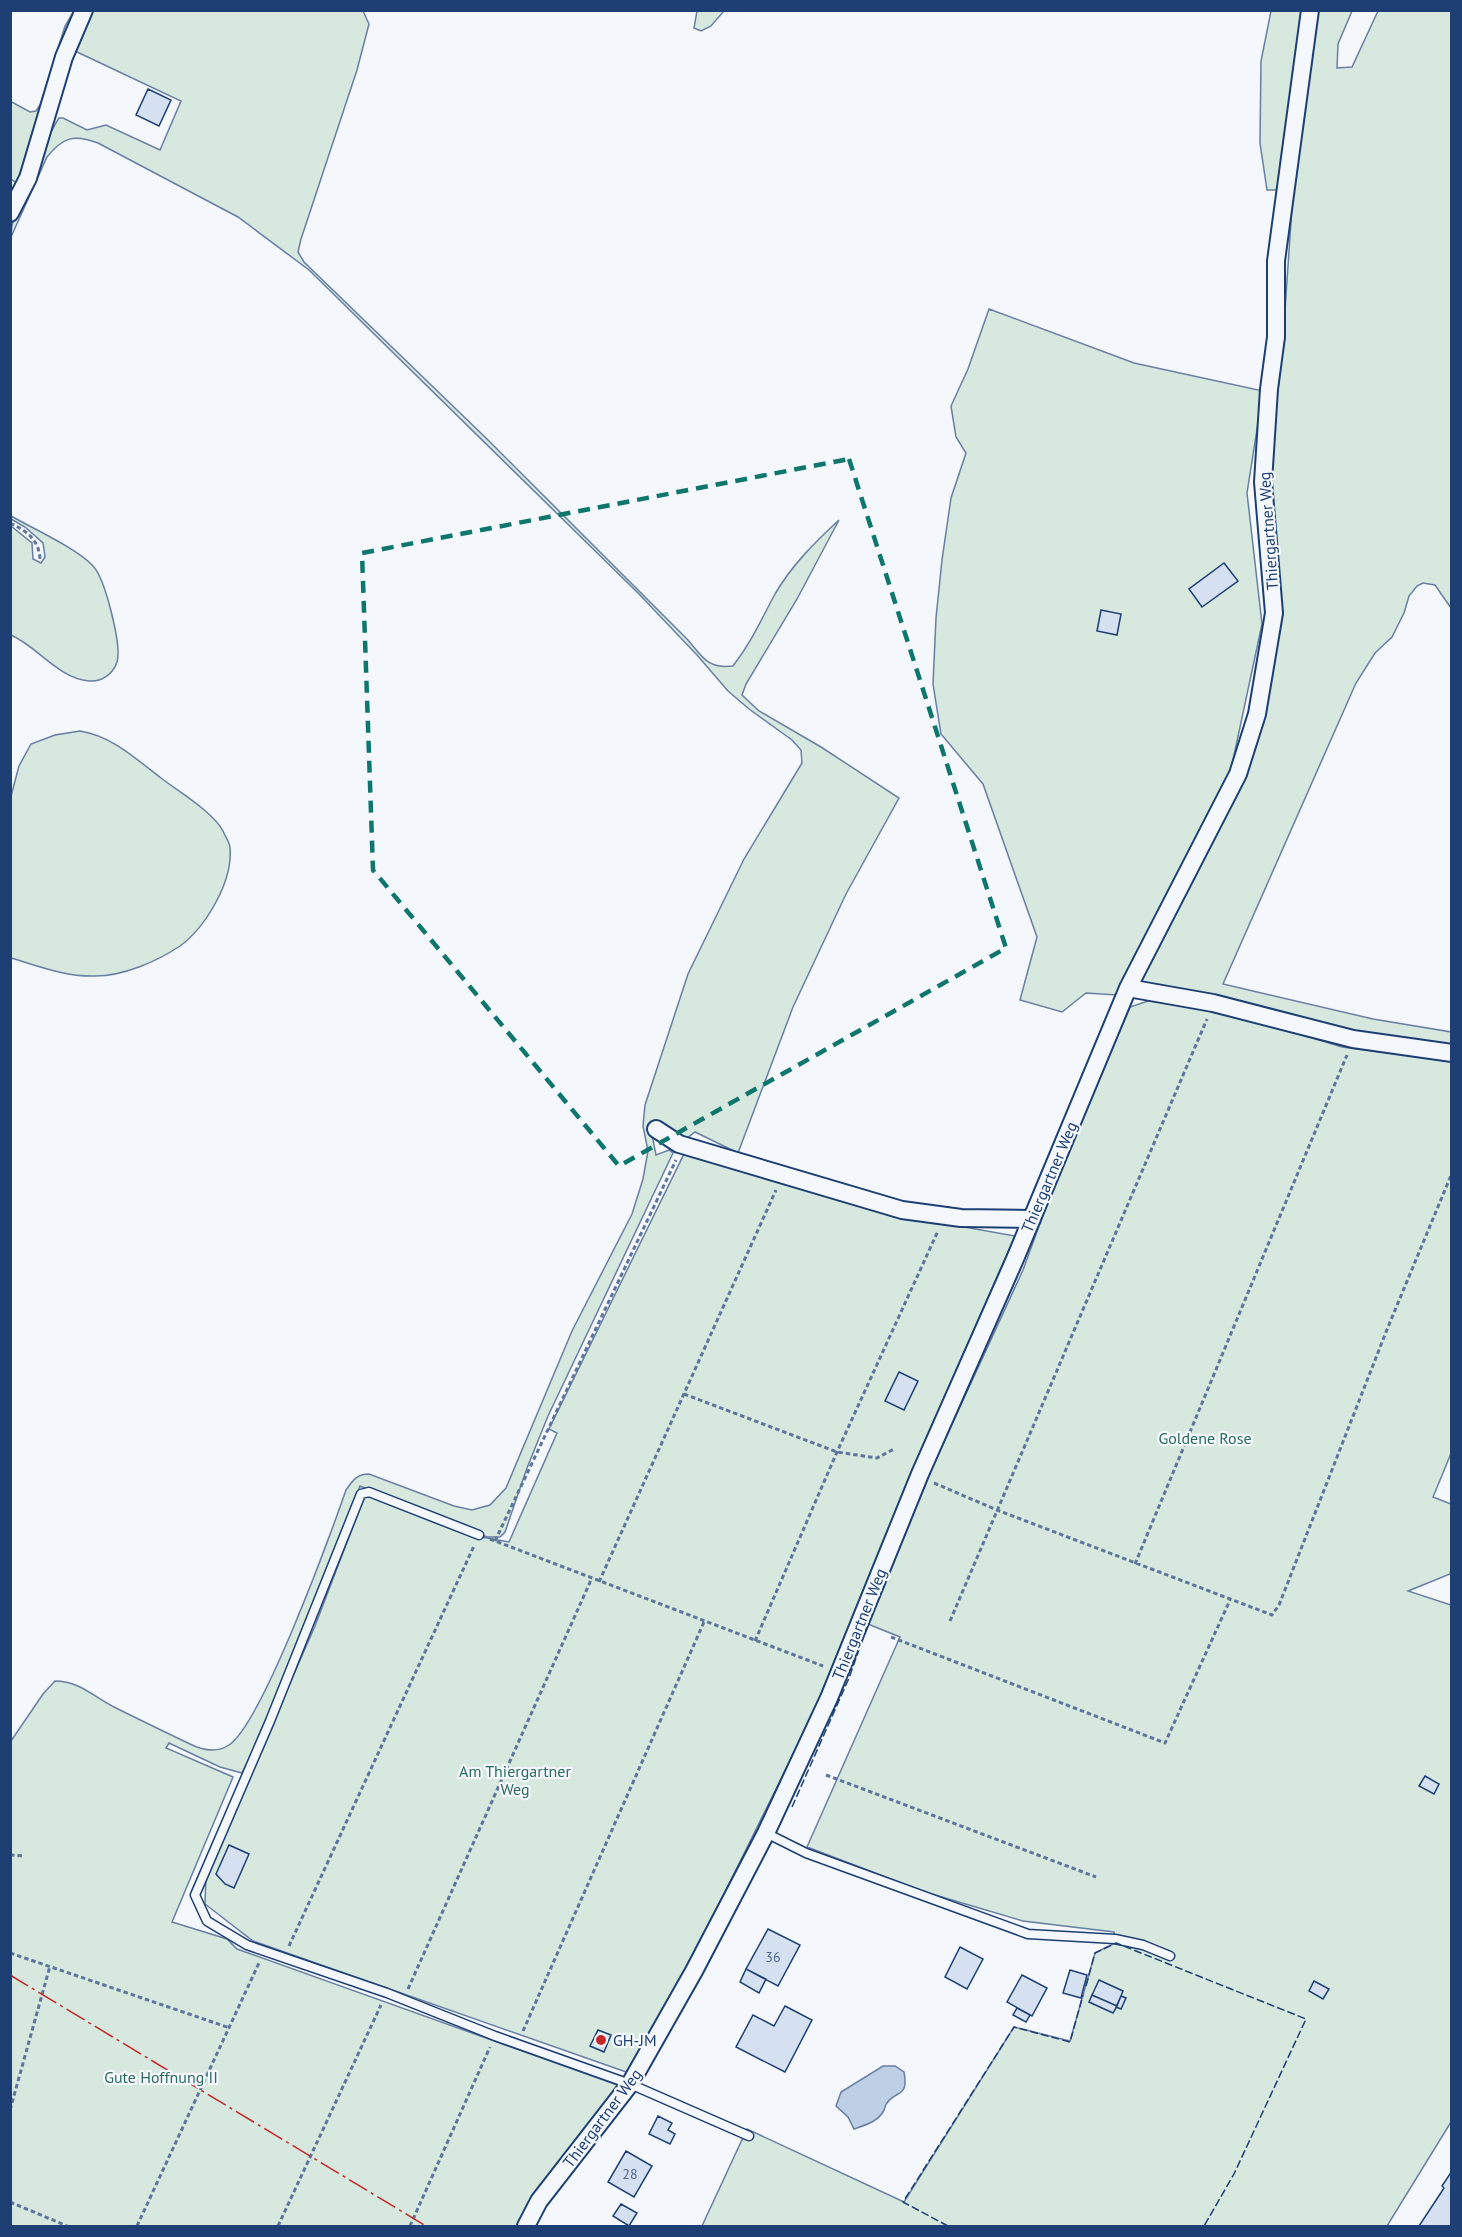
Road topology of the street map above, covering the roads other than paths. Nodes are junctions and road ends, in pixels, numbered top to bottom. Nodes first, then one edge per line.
1 (84, 10) edge
2 (1310, 10) edge
3 (10, 213) edge
4 (1128, 988) junction
5 (1452, 1053) edge
6 (656, 1129) dead end
7 (1032, 1219) junction
8 (479, 1535) road end
9 (766, 1833) junction
10 (1170, 1956) dead end
11 (630, 2084) junction
12 (748, 2136) dead end
13 (526, 2226) edge

1 - 3 street
2 - 4 street, Thiergartner Weg
4 - 5 street
4 - 7 street, Thiergartner Weg
6 - 7 street
7 - 9 street, Thiergartner Weg
8 - 11 lane
9 - 10 lane
9 - 11 street, Thiergartner Weg
11 - 12 lane
11 - 13 street, Thiergartner Weg

